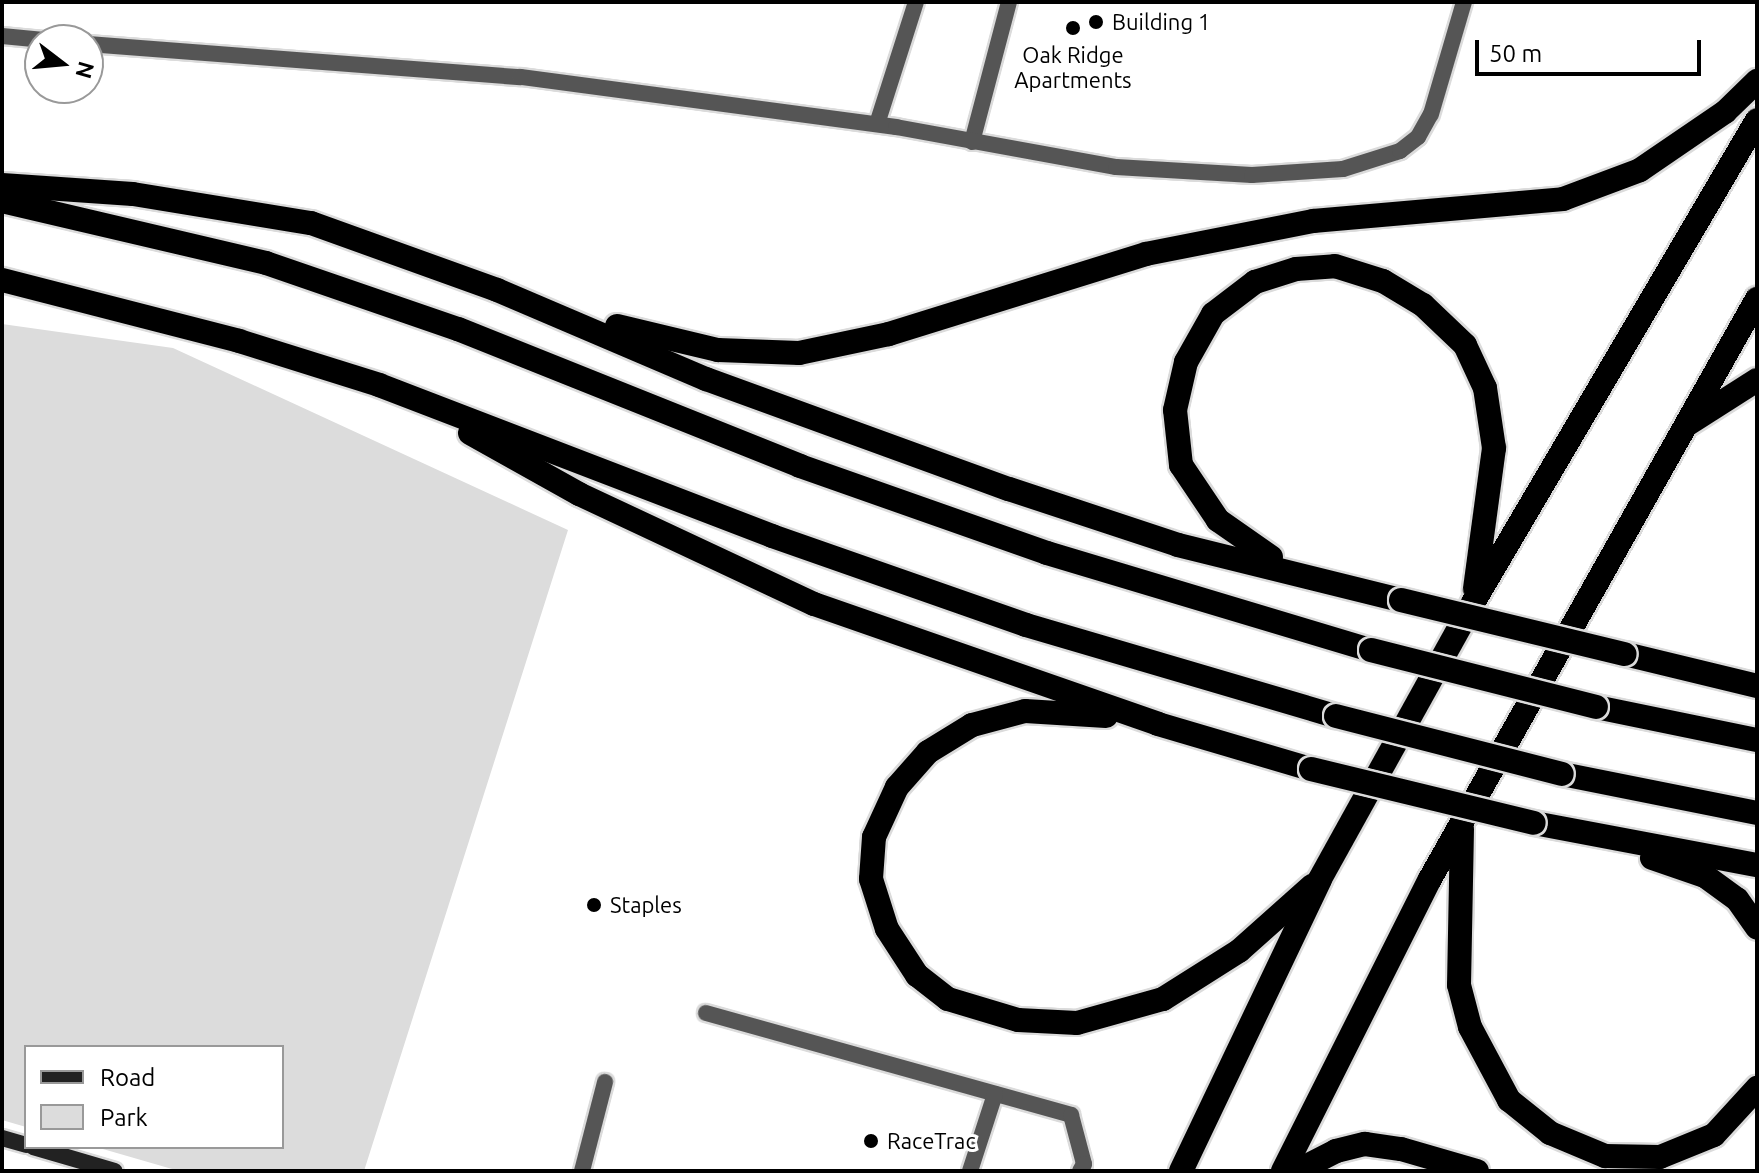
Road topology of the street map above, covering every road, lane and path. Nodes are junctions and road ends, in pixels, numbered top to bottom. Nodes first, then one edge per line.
1 (916, 2) edge
2 (1009, 2) edge
3 (1464, 2) edge
4 (2, 36) edge
5 (24, 38) edge
6 (104, 45) edge
7 (1757, 81) edge
8 (1757, 120) edge
9 (877, 124) junction
10 (972, 142) junction
11 (2, 185) edge
12 (2, 201) edge
13 (2, 280) edge
14 (497, 290) junction
15 (1757, 299) edge
16 (1757, 380) edge
17 (379, 385) junction
18 (1686, 425) junction
19 (1298, 571) junction
20 (1473, 603) junction
21 (1757, 686) edge
22 (1158, 724) junction
23 (1757, 740) edge
24 (1757, 813) edge
25 (1462, 822) junction
26 (1601, 838) junction
27 (1757, 865) edge
28 (1320, 879) junction
29 (1757, 928) edge
30 (706, 1013) dead end
31 (605, 1082) dead end
32 (1757, 1088) edge
33 (995, 1094) junction
34 (2, 1138) edge
35 (24, 1144) edge
36 (40, 1149) edge
37 (1087, 1169) edge
38 (115, 1171) edge
39 (582, 1171) edge
40 (970, 1171) edge
41 (1181, 1171) edge
42 (1283, 1171) edge
43 (1297, 1171) edge
44 (1477, 1171) edge

1 - 9 street
2 - 10 street
3 - 10 street
4 - 5 street
6 - 9 street
7 - 14 highway
8 - 20 highway
9 - 10 street
11 - 14 highway
12 - 23 highway, bridge
13 - 17 highway
14 - 19 highway
15 - 18 highway
16 - 18 highway
17 - 22 highway
17 - 24 highway, bridge
18 - 25 highway
19 - 20 highway
19 - 21 highway, bridge
20 - 28 highway
22 - 26 highway, bridge
22 - 28 highway
25 - 32 highway
25 - 42 highway
26 - 27 highway
26 - 29 highway
28 - 41 highway
30 - 33 street
31 - 39 street
33 - 37 street
33 - 40 street
34 - 35 street
36 - 38 street
43 - 44 highway

